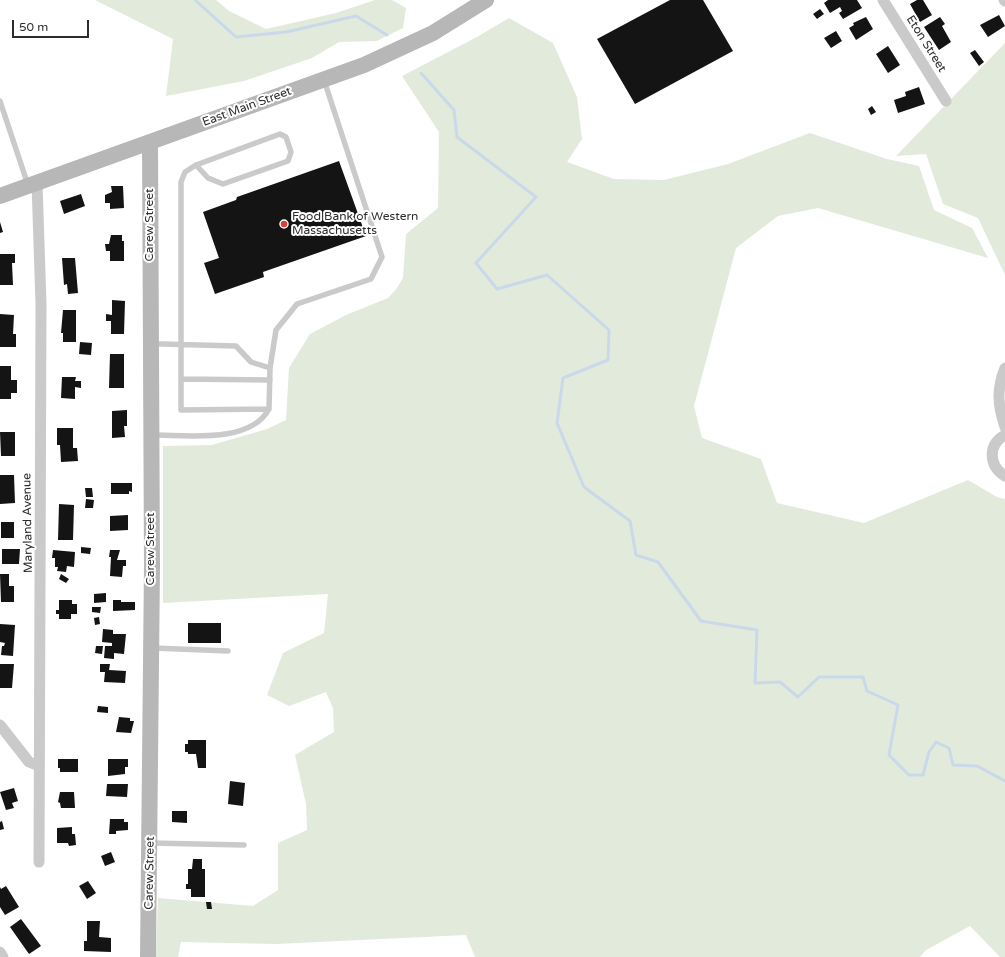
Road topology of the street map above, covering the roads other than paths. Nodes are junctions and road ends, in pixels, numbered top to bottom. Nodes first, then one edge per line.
1 (486, 0) edge
2 (883, 0) edge
3 (324, 80) junction
4 (0, 101) edge
5 (946, 101) dead end
6 (150, 142) junction
7 (196, 164) junction
8 (33, 184) junction
9 (0, 196) edge
10 (150, 344) junction
11 (270, 368) junction
12 (1005, 368) edge
13 (181, 379) junction
14 (270, 380) junction
15 (269, 409) junction
16 (1005, 427) edge
17 (1005, 435) edge
18 (151, 436) junction
19 (1005, 476) edge
20 (151, 648) junction
21 (228, 651) dead end
22 (0, 725) edge
23 (39, 766) junction
24 (150, 843) junction
25 (244, 845) dead end
26 (39, 862) dead end
27 (0, 952) edge
28 (3, 957) edge
29 (148, 957) edge

1 - 3 street, East Main Street
2 - 5 street, Eton Street
3 - 6 street, East Main Street
3 - 11 lane
4 - 8 lane
6 - 8 street, East Main Street
6 - 10 street, Carew Street
7 - 7 lane
7 - 13 lane
8 - 9 street, East Main Street
8 - 23 street, Maryland Avenue
10 - 11 lane
10 - 18 street, Carew Street
11 - 14 lane
12 - 16 street
13 - 14 lane
13 - 15 lane
14 - 15 lane
15 - 18 lane
17 - 19 street
18 - 20 street, Carew Street
20 - 21 lane
20 - 24 street, Carew Street
22 - 23 street
23 - 26 street, Maryland Avenue
24 - 25 lane
24 - 29 street, Carew Street
27 - 28 street

